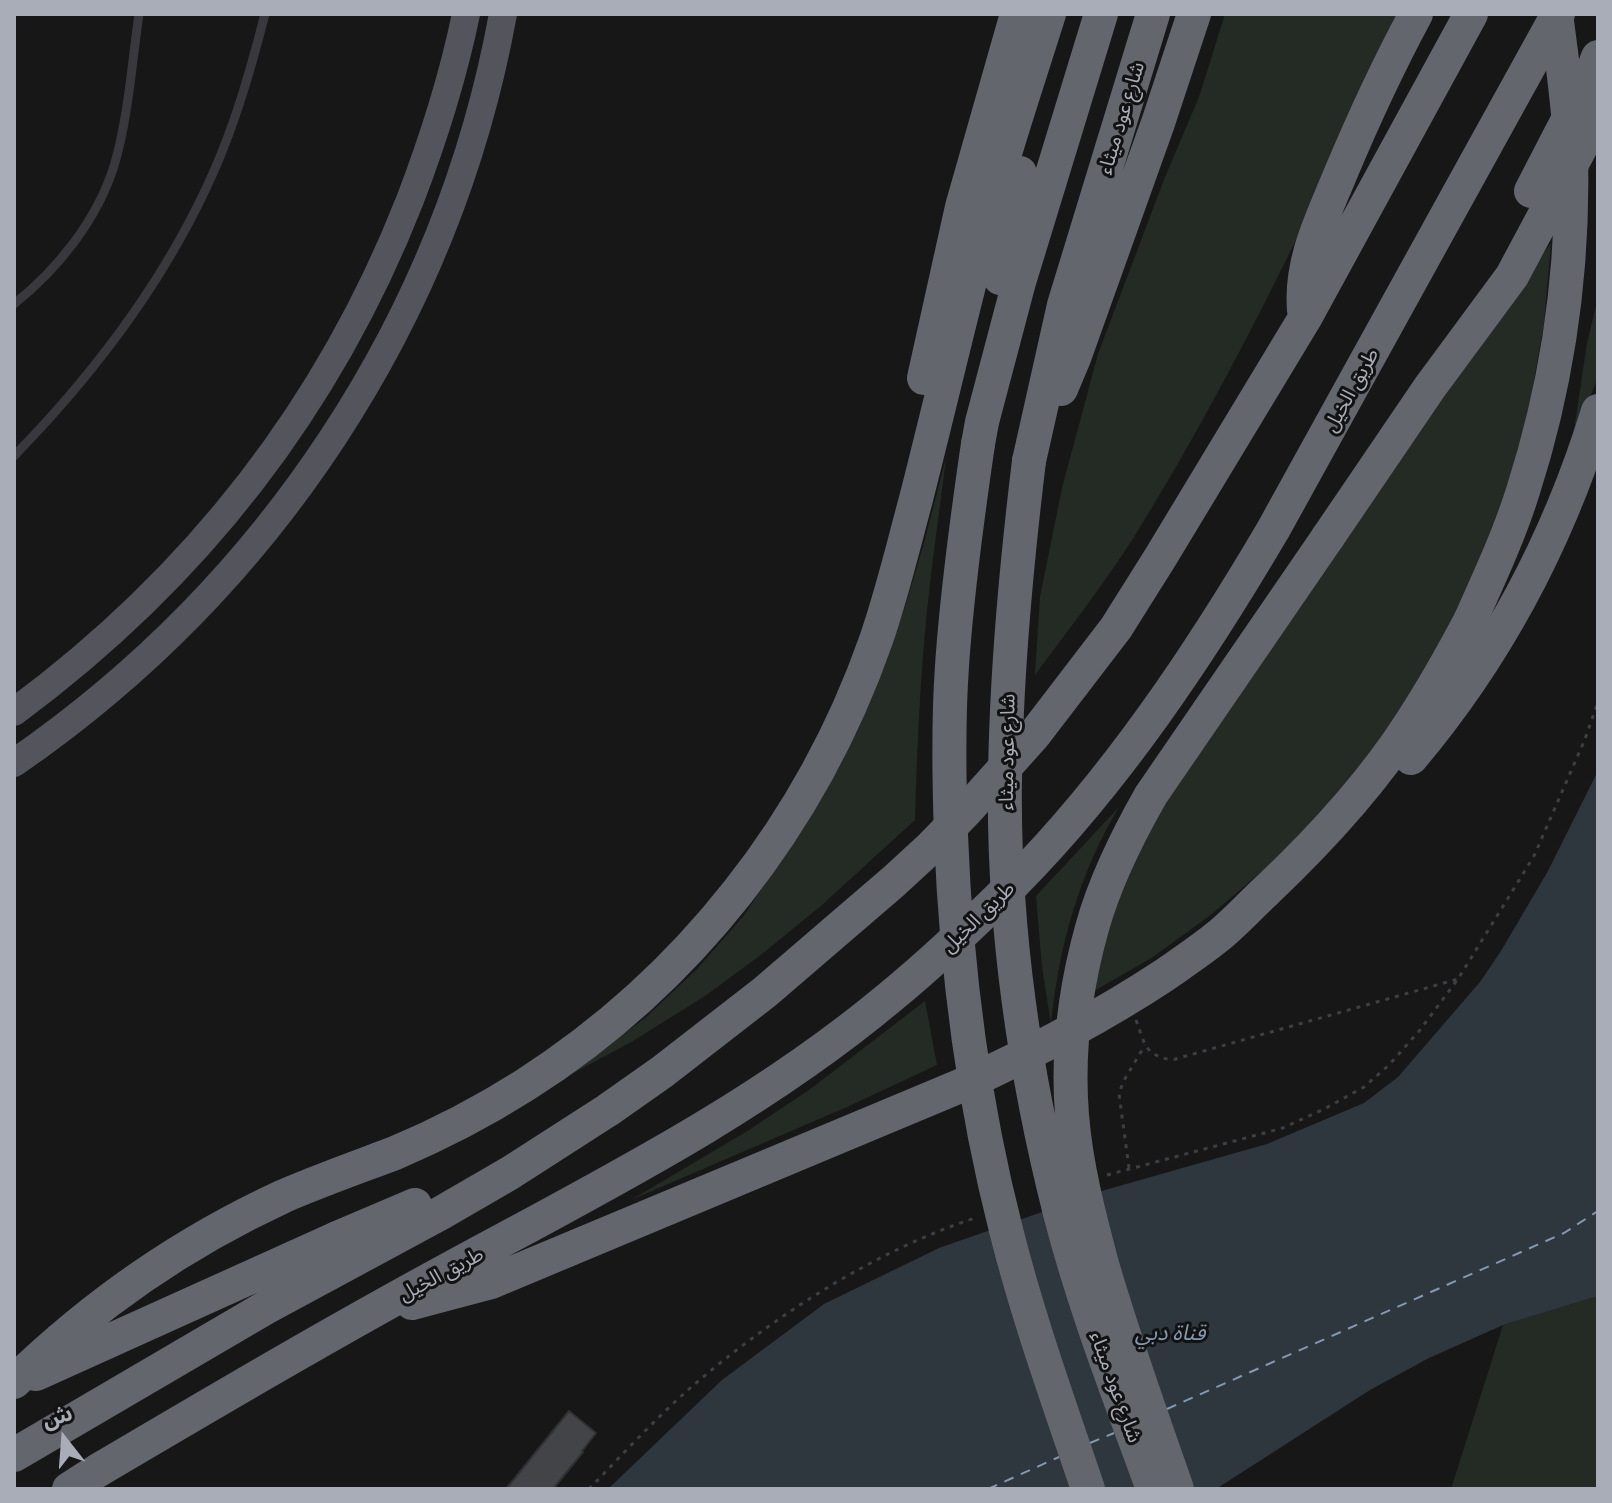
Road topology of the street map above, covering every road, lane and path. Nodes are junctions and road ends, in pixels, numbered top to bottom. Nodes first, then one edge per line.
1 (139, 14) edge
2 (265, 14) edge
3 (466, 14) edge
4 (503, 14) edge
5 (1017, 14) edge
6 (1049, 14) edge
7 (1063, 14) edge
8 (1101, 14) edge
9 (1153, 14) edge
10 (1194, 14) edge
11 (1416, 14) edge
12 (1471, 14) edge
13 (1557, 14) edge
14 (1598, 57) edge
15 (1598, 115) edge
16 (14, 304) edge
17 (1305, 318) junction
18 (1430, 387) junction
19 (1598, 411) edge
20 (980, 433) junction
21 (1032, 446) junction
22 (14, 456) edge
23 (906, 537) junction
24 (1598, 702) edge
25 (14, 712) edge
26 (14, 763) edge
27 (1221, 933) junction
28 (1458, 979) junction
29 (1128, 998) junction
30 (1145, 1045) junction
31 (1129, 1168) junction
32 (510, 1173) junction
33 (1101, 1177) dead end
34 (986, 1214) dead end
35 (365, 1315) junction
36 (14, 1383) edge
37 (14, 1455) edge
38 (69, 1489) edge
39 (589, 1489) edge
40 (1088, 1489) edge
41 (1153, 1489) edge
42 (1177, 1489) edge

1 - 16 lane
2 - 22 lane
3 - 25 main road
4 - 26 main road
5 - 23 highway
6 - 23 highway
7 - 20 highway
8 - 20 highway
9 - 21 highway, شارع عود ميثاء
10 - 21 highway
11 - 17 highway
12 - 17 highway
13 - 27 highway, bridge
13 - 35 highway, طريق الخيل
14 - 18 highway
15 - 18 highway
17 - 32 highway
18 - 42 highway, bridge
19 - 27 highway
20 - 40 highway, bridge
21 - 41 highway, شارع عود ميثاء, bridge
23 - 36 highway
24 - 28 path
27 - 29 highway
28 - 30 path
28 - 31 path
29 - 30 path
29 - 35 highway
30 - 31 path
31 - 33 path
32 - 36 highway
32 - 37 highway
34 - 39 path
35 - 38 highway, طريق الخيل

